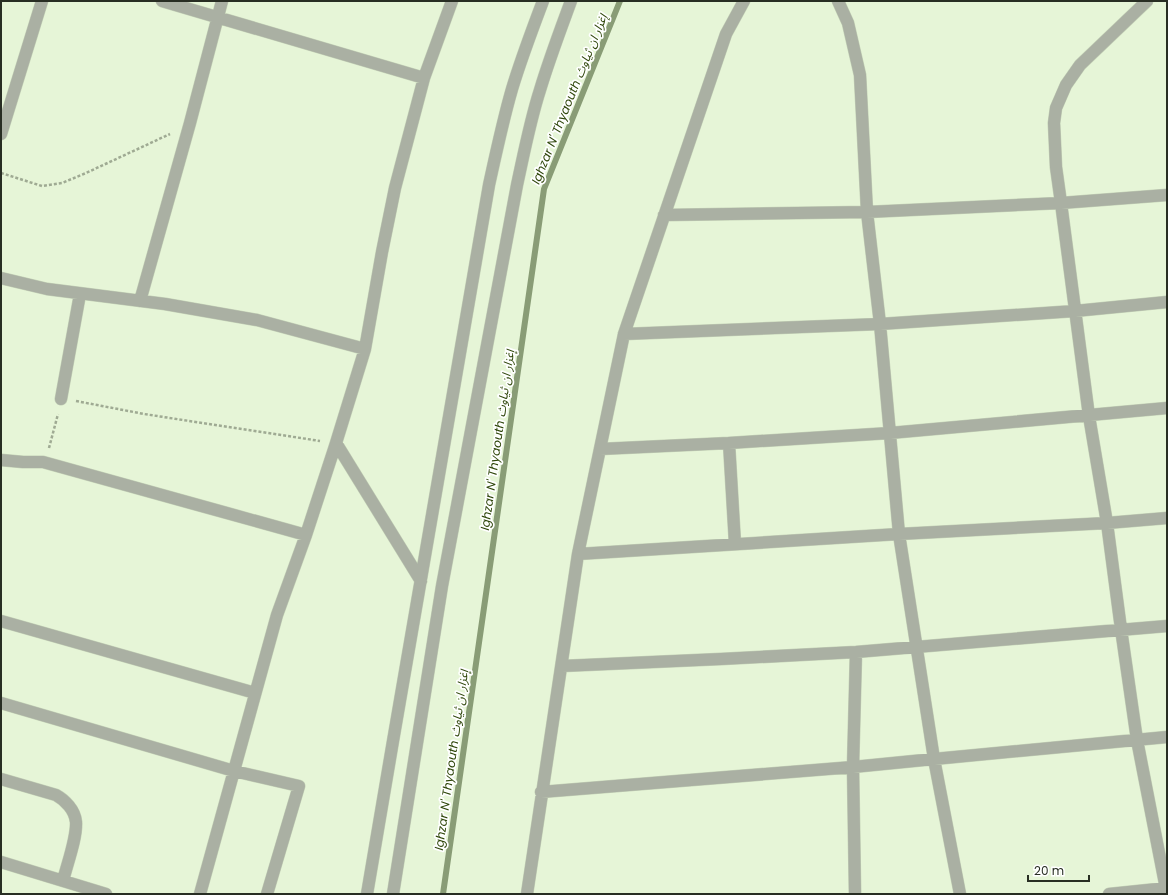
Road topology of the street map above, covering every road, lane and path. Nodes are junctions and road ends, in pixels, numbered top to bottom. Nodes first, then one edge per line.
1 (42, 1) edge
2 (162, 1) edge
3 (222, 1) edge
4 (452, 1) edge
5 (543, 1) edge
6 (571, 1) edge
7 (744, 1) edge
8 (838, 1) edge
9 (1146, 1) edge
10 (218, 17) junction
11 (424, 78) junction
12 (190, 123) junction
13 (1, 134) edge
14 (1, 173) edge
15 (1167, 195) edge
16 (1060, 203) junction
17 (868, 212) junction
18 (664, 215) junction
19 (1, 278) edge
20 (80, 294) junction
21 (140, 301) junction
22 (1167, 302) edge
23 (1075, 311) junction
24 (880, 324) junction
25 (624, 334) junction
26 (365, 349) junction
27 (61, 399) junction
28 (1167, 408) edge
29 (1089, 416) junction
30 (890, 433) junction
31 (336, 443) junction
32 (729, 443) junction
33 (600, 449) junction
34 (1, 460) edge
35 (43, 462) junction
36 (1167, 518) edge
37 (1107, 523) junction
38 (899, 534) junction
39 (306, 535) junction
40 (735, 544) junction
41 (578, 554) junction
42 (421, 581) junction
43 (1, 621) edge
44 (1167, 626) edge
45 (1121, 629) junction
46 (917, 647) junction
47 (856, 652) junction
48 (562, 666) junction
49 (256, 693) junction
50 (1, 703) edge
51 (1167, 737) edge
52 (1137, 740) junction
53 (934, 758) junction
54 (852, 767) junction
55 (234, 771) junction
56 (1, 778) edge
57 (541, 792) junction
58 (1, 862) edge
59 (63, 881) junction
60 (1167, 890) edge
61 (106, 894) edge
62 (200, 894) edge
63 (267, 894) edge
64 (367, 894) edge
65 (393, 894) edge
66 (527, 894) edge
67 (855, 894) edge
68 (960, 894) edge
69 (1109, 894) edge

1 - 13 street
2 - 10 street
3 - 10 street
4 - 11 street
5 - 42 street
6 - 65 street
7 - 18 street
8 - 17 street
9 - 16 street
10 - 11 street
10 - 12 street
11 - 26 street
12 - 14 path
12 - 21 street
15 - 16 street
16 - 17 street
16 - 23 street
17 - 18 street
17 - 24 street
18 - 25 street
19 - 20 street
20 - 21 street
20 - 27 street
21 - 26 street
22 - 23 street
23 - 24 street
23 - 29 street
24 - 25 street
24 - 30 street
25 - 33 street
26 - 31 street
27 - 31 path
27 - 35 path
28 - 29 street
29 - 30 street
29 - 37 street
30 - 32 street
30 - 38 street
31 - 39 street
31 - 42 street
32 - 33 street
32 - 40 street
33 - 41 street
34 - 35 street
35 - 39 street
36 - 37 street
37 - 38 street
37 - 45 street
38 - 40 street
38 - 46 street
39 - 49 street
40 - 41 street
41 - 48 street
42 - 64 street
43 - 49 street
44 - 45 street
45 - 46 street
45 - 52 street
46 - 47 street
46 - 53 street
47 - 48 street
47 - 54 street
48 - 57 street
49 - 55 street
50 - 55 street
51 - 52 street
52 - 53 street
52 - 60 street
53 - 54 street
53 - 68 street
54 - 57 street
54 - 67 street
55 - 62 street
55 - 63 street
56 - 59 street
57 - 66 street
58 - 59 street
59 - 61 street
60 - 69 street

